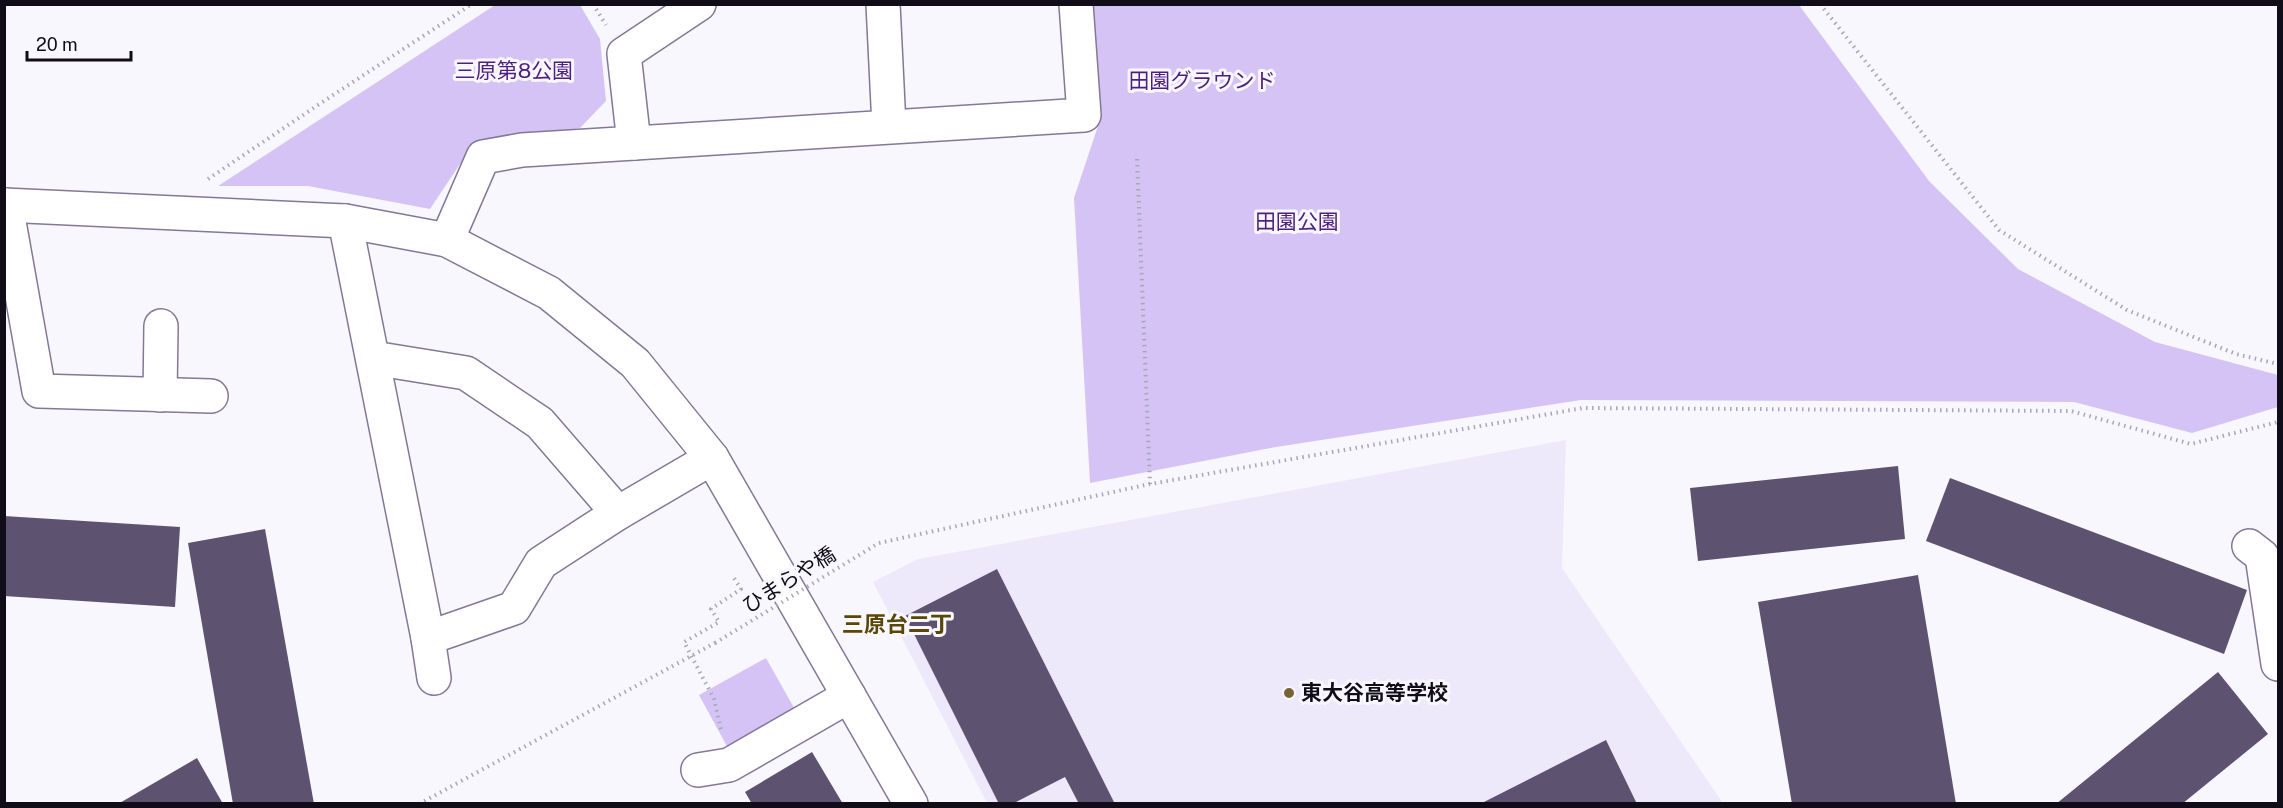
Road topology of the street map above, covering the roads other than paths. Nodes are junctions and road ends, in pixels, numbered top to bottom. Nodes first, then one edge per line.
1 (699, 4) edge
2 (883, 4) edge
3 (1076, 4) edge
4 (889, 126) junction
5 (634, 143) junction
6 (5, 205) edge
7 (345, 221) junction
8 (447, 240) junction
9 (161, 326) dead end
10 (373, 358) junction
11 (160, 394) junction
12 (211, 396) dead end
13 (712, 458) junction
14 (618, 513) junction
15 (2249, 546) dead end
16 (428, 638) junction
17 (2278, 664) edge
18 (434, 678) dead end
19 (849, 696) junction
20 (698, 770) dead end
21 (911, 804) edge

1 - 5 street
2 - 4 street
3 - 4 street
4 - 5 street
5 - 8 street
6 - 7 street
6 - 11 street
7 - 8 street
7 - 10 street
8 - 13 street
9 - 11 street
10 - 14 street
10 - 16 street
11 - 12 street
13 - 14 street
13 - 19 street
14 - 16 street
15 - 17 street
16 - 18 street
19 - 20 street
19 - 21 street

